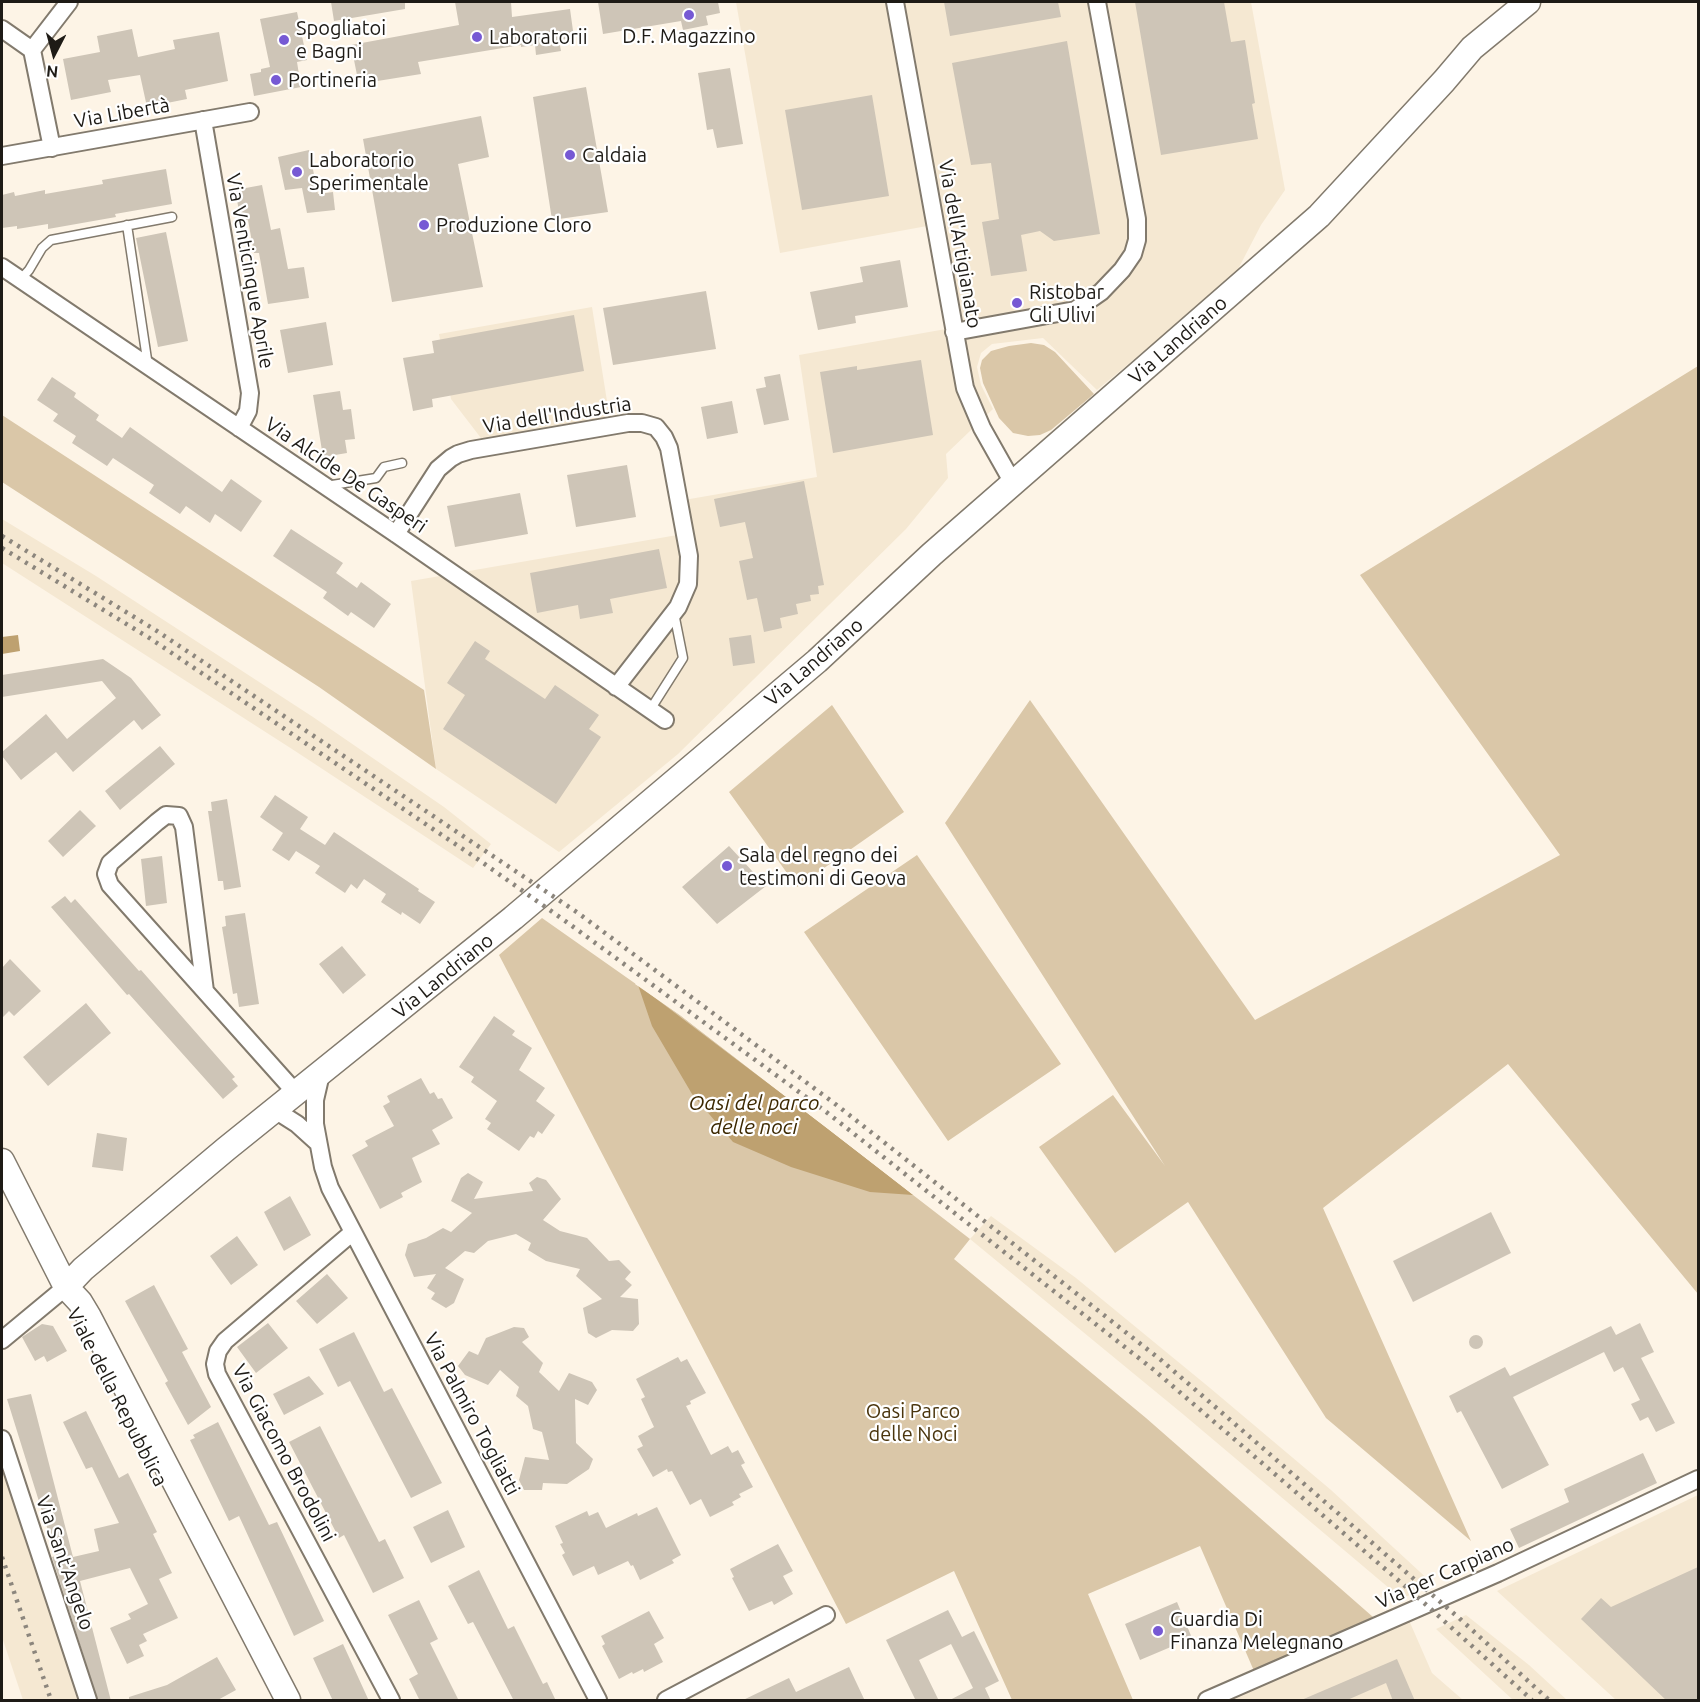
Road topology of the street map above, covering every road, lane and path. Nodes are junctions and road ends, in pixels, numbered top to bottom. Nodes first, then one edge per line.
1 (69, 2) edge
2 (895, 2) edge
3 (1097, 2) edge
4 (1528, 2) edge
5 (2, 29) edge
6 (32, 50) junction
7 (250, 112) dead end
8 (203, 120) junction
9 (52, 148) junction
10 (2, 156) edge
11 (172, 217) dead end
12 (127, 225) junction
13 (2, 267) edge
14 (21, 280) junction
15 (954, 332) junction
16 (148, 366) junction
17 (239, 428) junction
18 (402, 463) dead end
19 (1013, 483) junction
20 (326, 486) junction
21 (396, 534) junction
22 (674, 612) junction
23 (616, 687) junction
24 (650, 710) junction
25 (665, 720) dead end
26 (205, 991) junction
27 (321, 1074) junction
28 (296, 1093) junction
29 (275, 1110) junction
30 (318, 1143) junction
31 (2, 1161) edge
32 (353, 1232) junction
33 (66, 1287) junction
34 (2, 1340) edge
35 (2, 1439) edge
36 (1698, 1479) edge
37 (826, 1615) dead end
38 (88, 1701) edge
39 (273, 1701) edge
40 (288, 1701) edge
41 (391, 1701) edge
42 (598, 1701) edge
43 (666, 1701) edge
44 (1207, 1701) edge

1 - 6 street
2 - 15 street, Via dell'Artigianato
3 - 15 street
4 - 19 street, Via Landriano
5 - 6 street
6 - 9 street
7 - 8 street, Via Libertà
8 - 9 street, Via Libertà
8 - 17 street, Via Venticinque Aprile
9 - 10 street, Via Libertà
11 - 12 lane
12 - 14 lane
12 - 16 lane
13 - 14 street, Via Alcide De Gasperi
14 - 16 street, Via Alcide De Gasperi
15 - 19 street, Via dell'Artigianato
16 - 17 street, Via Alcide De Gasperi
17 - 20 street, Via Alcide De Gasperi
18 - 20 lane
19 - 27 street, Via Landriano
20 - 21 street, Via Alcide De Gasperi
21 - 22 street, Via dell'Industria
21 - 23 street, Via Alcide De Gasperi
22 - 23 street, Via dell'Industria
22 - 24 lane
23 - 24 street, Via Alcide De Gasperi
24 - 25 street, Via Alcide De Gasperi
26 - 26 street
26 - 28 street
27 - 28 street, Via Landriano
27 - 30 street, Via Palmiro Togliatti
28 - 29 street, Via Landriano
29 - 30 street
29 - 33 street, Via Landriano
30 - 32 street, Via Palmiro Togliatti
31 - 33 street
32 - 41 street, Via Giacomo Brodolini
32 - 42 street, Via Palmiro Togliatti
33 - 34 street
33 - 39 street, Viale della Repubblica
33 - 40 street, Viale della Repubblica
35 - 38 street, Via Sant'Angelo
36 - 44 street, Via per Carpiano
37 - 43 street

